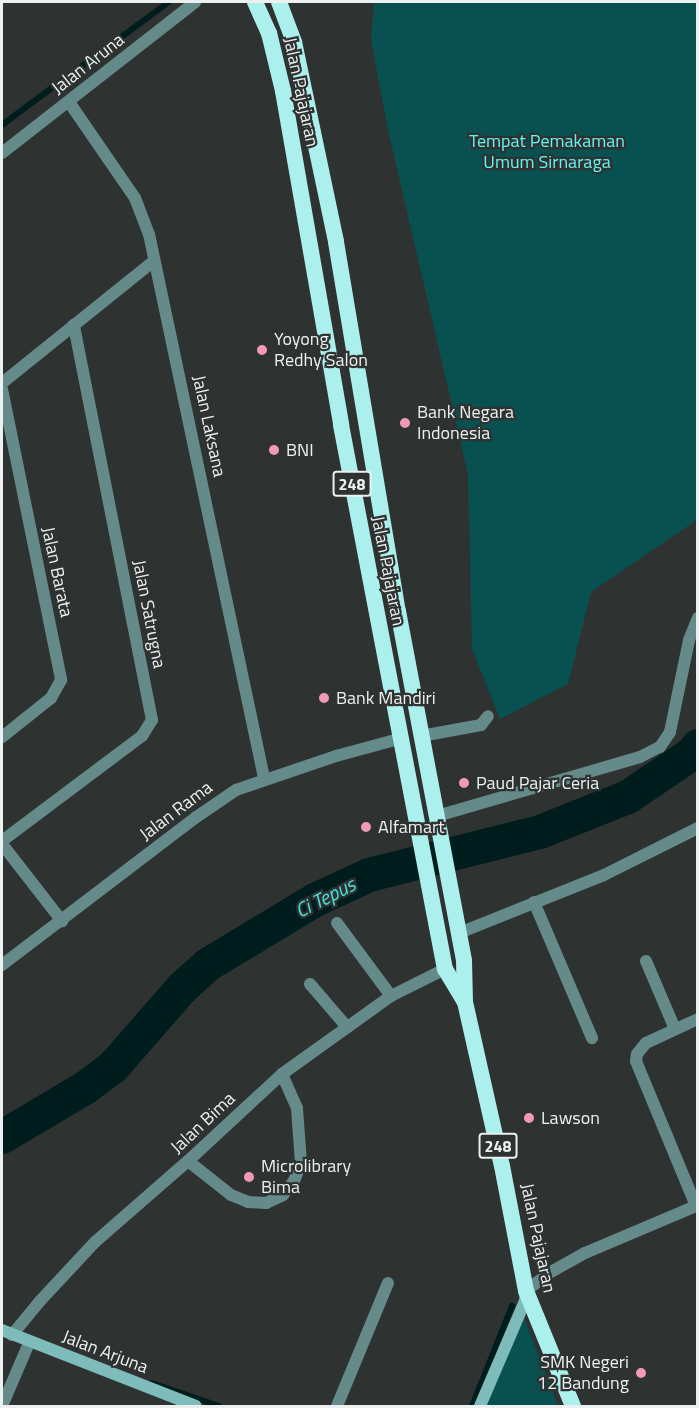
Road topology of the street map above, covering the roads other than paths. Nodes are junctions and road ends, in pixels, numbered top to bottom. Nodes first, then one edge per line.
1 (195, 2) edge
2 (255, 2) edge
3 (279, 2) edge
4 (69, 102) junction
5 (2, 153) edge
6 (154, 261) junction
7 (74, 325) junction
8 (2, 383) edge
9 (2, 389) edge
10 (698, 618) edge
11 (488, 716) dead end
12 (421, 736) junction
13 (2, 737) edge
14 (399, 739) junction
15 (264, 778) junction
16 (437, 816) junction
17 (698, 828) edge
18 (2, 843) edge
19 (534, 902) junction
20 (62, 921) junction
21 (337, 923) dead end
22 (459, 933) junction
23 (646, 961) dead end
24 (2, 965) edge
25 (444, 969) junction
26 (310, 984) dead end
27 (391, 996) junction
28 (465, 1002) junction
29 (698, 1018) edge
30 (347, 1027) junction
31 (675, 1029) junction
32 (592, 1038) dead end
33 (282, 1074) junction
34 (188, 1161) junction
35 (697, 1206) edge
36 (388, 1282) dead end
37 (526, 1291) junction
38 (7, 1333) edge
39 (29, 1343) junction
40 (2, 1407) edge
41 (196, 1407) edge
42 (337, 1407) edge
43 (480, 1407) edge
44 (573, 1407) edge

1 - 4 street, Jalan Aruna
2 - 14 highway, Jalan Pajajaran / 248
3 - 12 highway, Jalan Pajajaran / 248
4 - 5 street, Jalan Aruna
4 - 6 street, Jalan Laksana
6 - 7 street
6 - 15 street, Jalan Laksana
7 - 8 street
7 - 18 street, Jalan Satrugna
9 - 13 street, Jalan Barata
10 - 16 street
11 - 12 street
12 - 16 highway, Jalan Pajajaran / 248
14 - 15 street, Jalan Rama
14 - 25 highway, Jalan Pajajaran / 248
15 - 20 street, Jalan Rama
16 - 22 highway, Jalan Pajajaran / 248
17 - 19 street
18 - 20 street
19 - 22 street
19 - 32 street
20 - 24 street, Jalan Rama
21 - 27 street
22 - 28 highway, Jalan Pajajaran / 248
23 - 31 street
25 - 27 street, Jalan Bima
25 - 28 highway, Jalan Pajajaran / 248
26 - 30 street
27 - 30 street, Jalan Bima
28 - 37 highway, Jalan Pajajaran / 248
29 - 31 street
30 - 33 street, Jalan Bima
31 - 35 street
33 - 34 street, Jalan Bima
33 - 34 street
34 - 38 street, Jalan Bima
35 - 37 street
36 - 42 street
37 - 43 main road
37 - 44 highway, Jalan Pajajaran / 248
38 - 39 main road, Jalan Arjuna
39 - 40 street
39 - 41 main road, Jalan Arjuna

